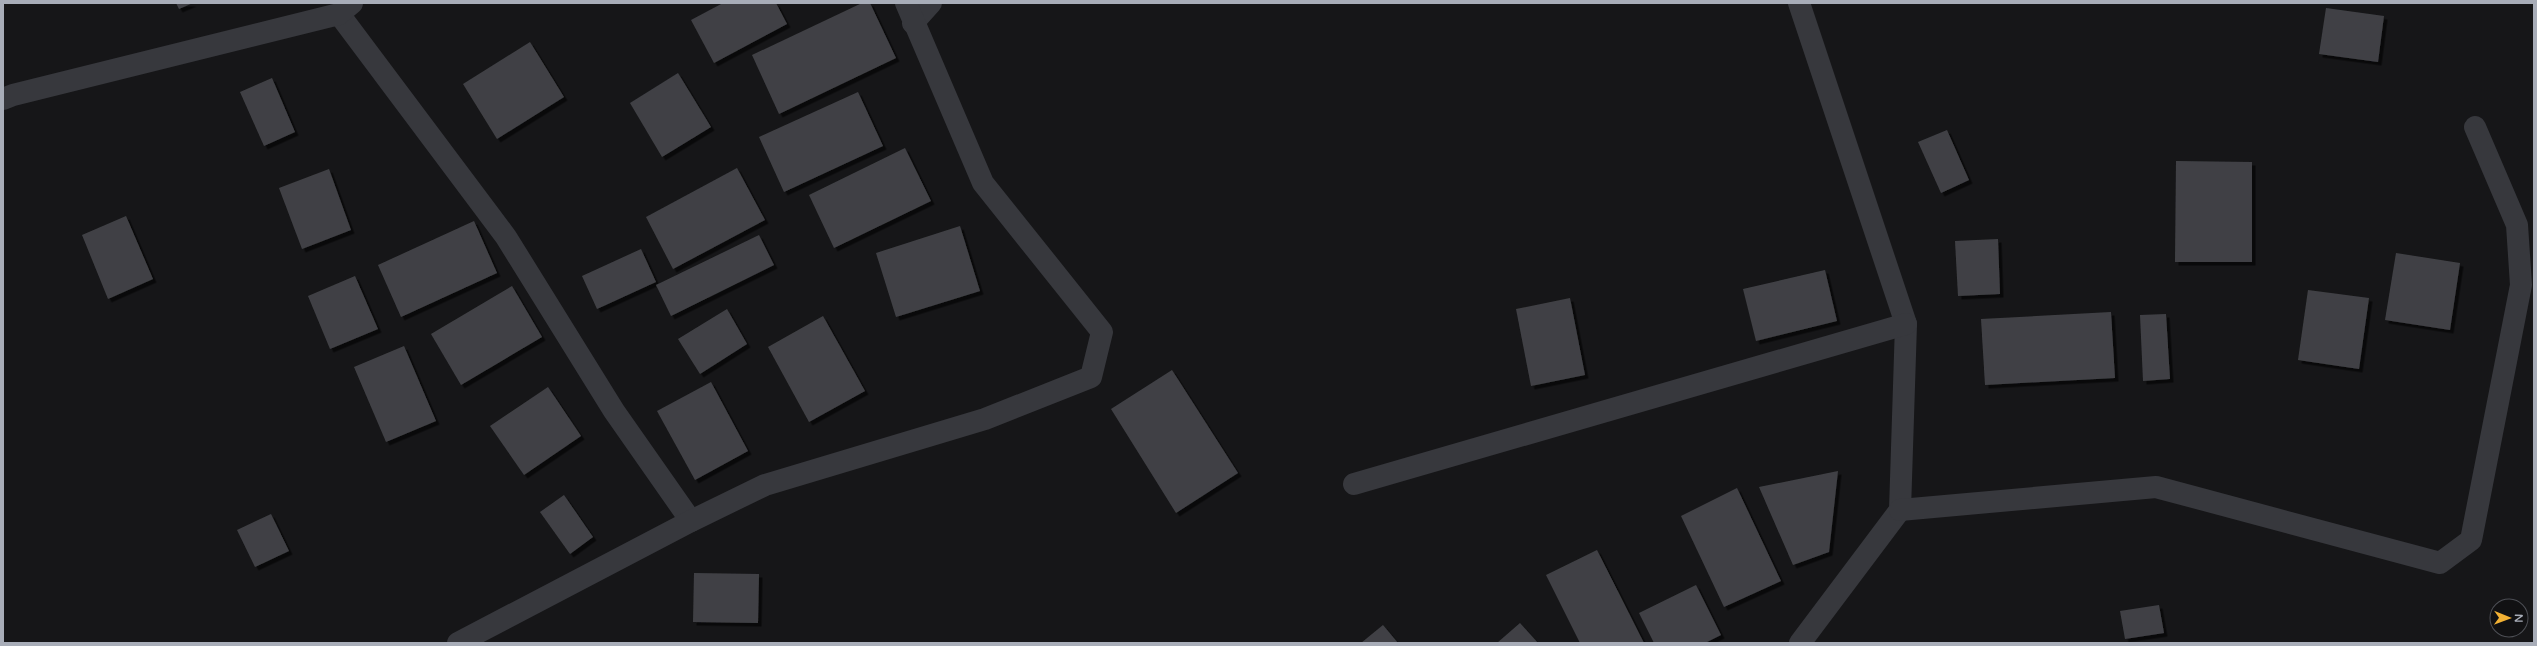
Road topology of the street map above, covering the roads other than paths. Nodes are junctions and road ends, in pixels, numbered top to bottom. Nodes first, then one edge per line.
1 (906, 3) edge
2 (931, 3) edge
3 (1800, 3) edge
4 (346, 8) edge
5 (913, 23) junction
6 (3, 99) edge
7 (2475, 128) dead end
8 (1906, 324) junction
9 (1354, 484) dead end
10 (1900, 510) junction
11 (691, 521) junction
12 (458, 643) edge
13 (1800, 643) edge

1 - 5 street
2 - 5 street
3 - 8 street
4 - 6 street
4 - 11 street
5 - 11 street
7 - 10 street
8 - 9 street
8 - 10 street
10 - 13 street
11 - 12 street

